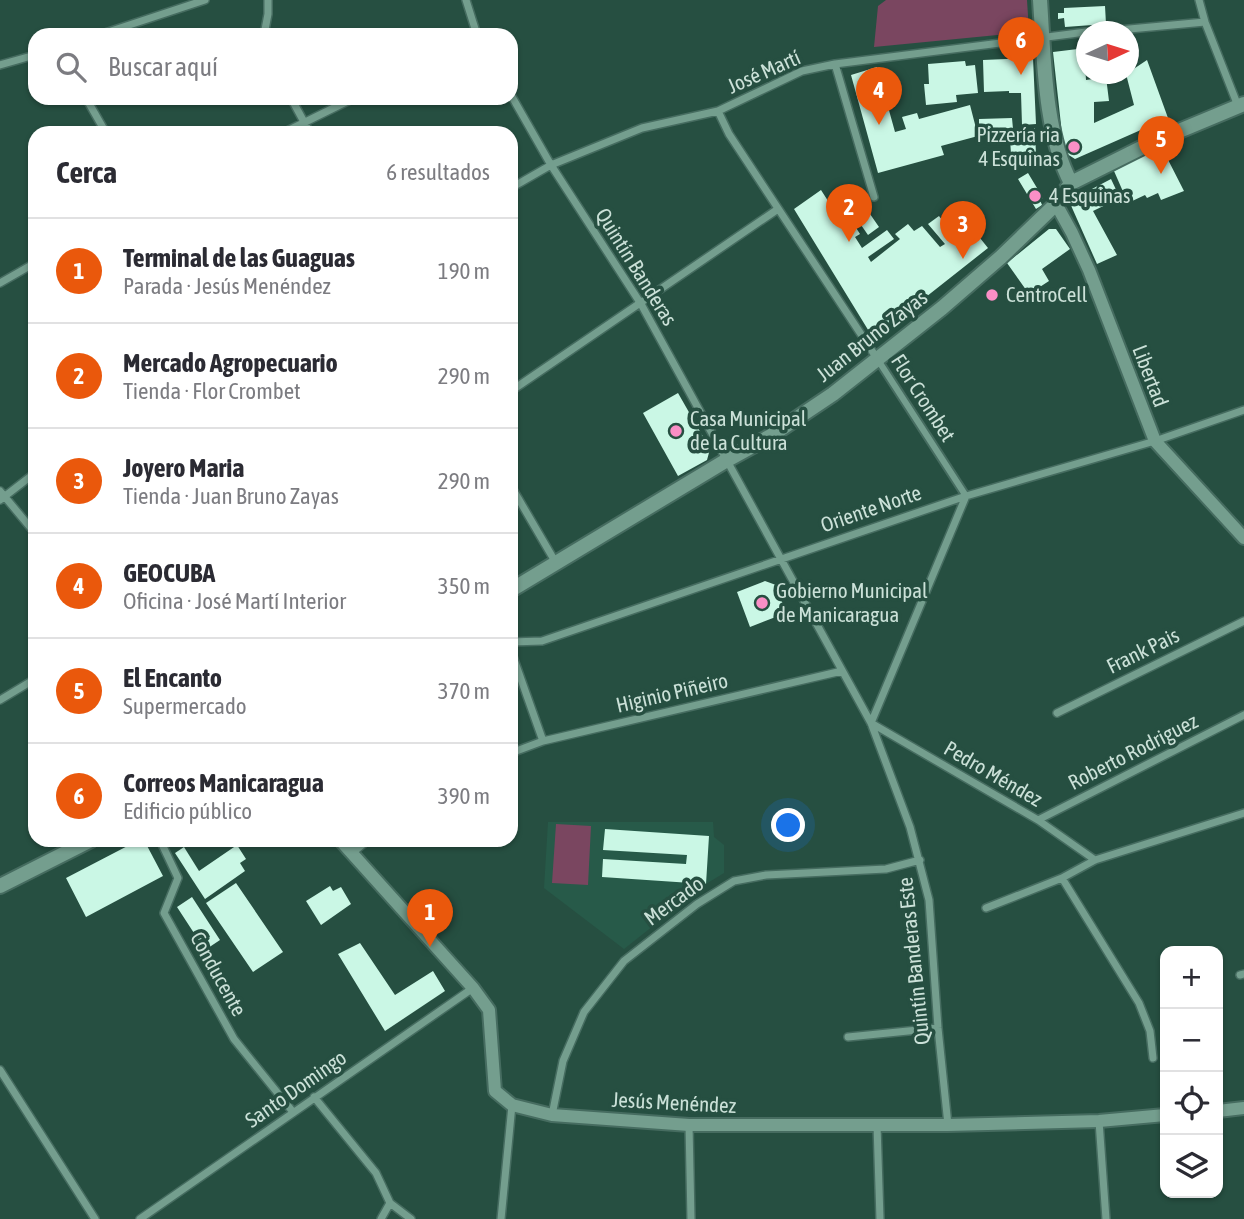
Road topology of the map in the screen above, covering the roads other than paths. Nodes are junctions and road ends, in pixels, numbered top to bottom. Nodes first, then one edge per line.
1 (205, 0) edge
2 (268, 0) edge
3 (466, 0) edge
4 (1040, 0) edge
5 (1199, 0) edge
6 (1205, 22) junction
7 (120, 28) edge
8 (265, 28) edge
9 (475, 28) edge
10 (1139, 28) edge
11 (1076, 33) edge
12 (1042, 36) junction
13 (28, 57) edge
14 (835, 64) junction
15 (0, 65) edge
16 (90, 105) edge
17 (295, 105) edge
18 (340, 105) edge
19 (517, 105) edge
20 (1241, 105) edge
21 (718, 111) junction
22 (305, 122) junction
23 (102, 126) edge
24 (297, 126) edge
25 (307, 126) edge
26 (551, 165) junction
27 (1071, 183) junction
28 (518, 184) edge
29 (873, 197) dead end
30 (1056, 204) junction
31 (778, 209) junction
32 (28, 267) edge
33 (0, 283) edge
34 (641, 304) junction
35 (878, 359) junction
36 (518, 386) edge
37 (1244, 410) edge
38 (1154, 441) junction
39 (727, 460) junction
40 (28, 478) edge
41 (1, 496) edge
42 (966, 496) junction
43 (518, 498) edge
44 (28, 525) edge
45 (1244, 538) edge
46 (779, 558) junction
47 (556, 563) junction
48 (518, 586) edge
49 (1244, 621) edge
50 (518, 642) edge
51 (518, 671) edge
52 (842, 671) junction
53 (28, 683) edge
54 (0, 700) edge
55 (1057, 713) dead end
56 (1244, 715) edge
57 (871, 723) junction
58 (543, 741) junction
59 (518, 750) edge
60 (1244, 813) edge
61 (1038, 820) junction
62 (77, 847) edge
63 (163, 847) edge
64 (346, 847) edge
65 (360, 847) edge
66 (351, 854) junction
67 (920, 860) junction
68 (1095, 860) junction
69 (1062, 878) junction
70 (0, 886) edge
71 (986, 908) dead end
72 (473, 988) junction
73 (938, 1028) junction
74 (848, 1037) dead end
75 (1153, 1058) dead end
76 (0, 1070) edge
77 (314, 1097) junction
78 (512, 1105) junction
79 (1244, 1108) edge
80 (1223, 1110) edge
81 (293, 1112) junction
82 (552, 1115) junction
83 (1160, 1115) edge
84 (1099, 1121) junction
85 (689, 1125) junction
86 (877, 1125) junction
87 (948, 1125) junction
88 (390, 1203) junction
89 (95, 1219) edge
90 (140, 1219) edge
91 (381, 1219) edge
92 (411, 1219) edge
93 (501, 1219) edge
94 (691, 1219) edge
95 (880, 1219) edge
96 (1106, 1219) edge

1 - 7 street
2 - 8 street
3 - 9 street
4 - 12 main road
5 - 6 street
6 - 10 street
6 - 20 street
11 - 12 street, José Martí
12 - 14 street, José Martí
12 - 27 main road
13 - 15 street
14 - 21 street, José Martí
14 - 29 street
16 - 23 street
17 - 22 street
18 - 22 street
19 - 26 street, Quintín Banderas
20 - 27 main road, Juan Bruno Zayas
21 - 26 street, José Martí
21 - 31 street, Flor Crombet
22 - 24 street
22 - 25 street
26 - 28 street, José Martí
26 - 34 street, Quintín Banderas
27 - 30 main road, Juan Bruno Zayas
30 - 35 main road, Juan Bruno Zayas
30 - 38 street, Libertad
31 - 34 street
31 - 35 street, Flor Crombet
32 - 33 street
34 - 36 street
34 - 39 street, Quintín Banderas
35 - 39 main road, Juan Bruno Zayas
35 - 42 street, Flor Crombet
37 - 38 street, Oriente Norte
38 - 42 street, Oriente Norte
38 - 45 street, Libertad
39 - 46 street, Quintín Banderas Este
39 - 47 main road, Juan Bruno Zayas
40 - 41 street
41 - 44 street
42 - 46 street, Oriente Norte
42 - 57 street
43 - 47 street
46 - 50 street, Oriente Norte
46 - 52 street, Quintín Banderas Este
47 - 48 main road, Juan Bruno Zayas
49 - 55 street, Frank Pais
51 - 58 street
52 - 57 street, Quintín Banderas Este
52 - 58 street, Higinio Piñeiro
53 - 54 street
56 - 61 street, Roberto Rodriguez
57 - 61 street, Pedro Méndez
57 - 67 street, Quintín Banderas Este
58 - 59 street, Higinio Piñeiro
60 - 68 street
61 - 68 street, Pedro Méndez
62 - 70 main road
63 - 81 street, Conducente
64 - 66 street
65 - 66 street
66 - 72 street
67 - 73 street, Quintín Banderas Este
67 - 82 street, Mercado
68 - 69 street
69 - 71 street
69 - 75 street
72 - 77 street, Santo Domingo
72 - 78 street
73 - 74 street
73 - 87 street, Quintín Banderas Este
76 - 89 street
77 - 81 street, Santo Domingo
77 - 88 street
78 - 82 street, Jesús Menéndez
78 - 93 street
79 - 80 street
81 - 90 street, Santo Domingo
82 - 85 street, Jesús Menéndez
83 - 84 street, Jesús Menéndez
84 - 87 street, Jesús Menéndez
84 - 96 street
85 - 86 street, Jesús Menéndez
85 - 94 street
86 - 87 street, Jesús Menéndez
86 - 95 street
88 - 91 street
88 - 92 street

